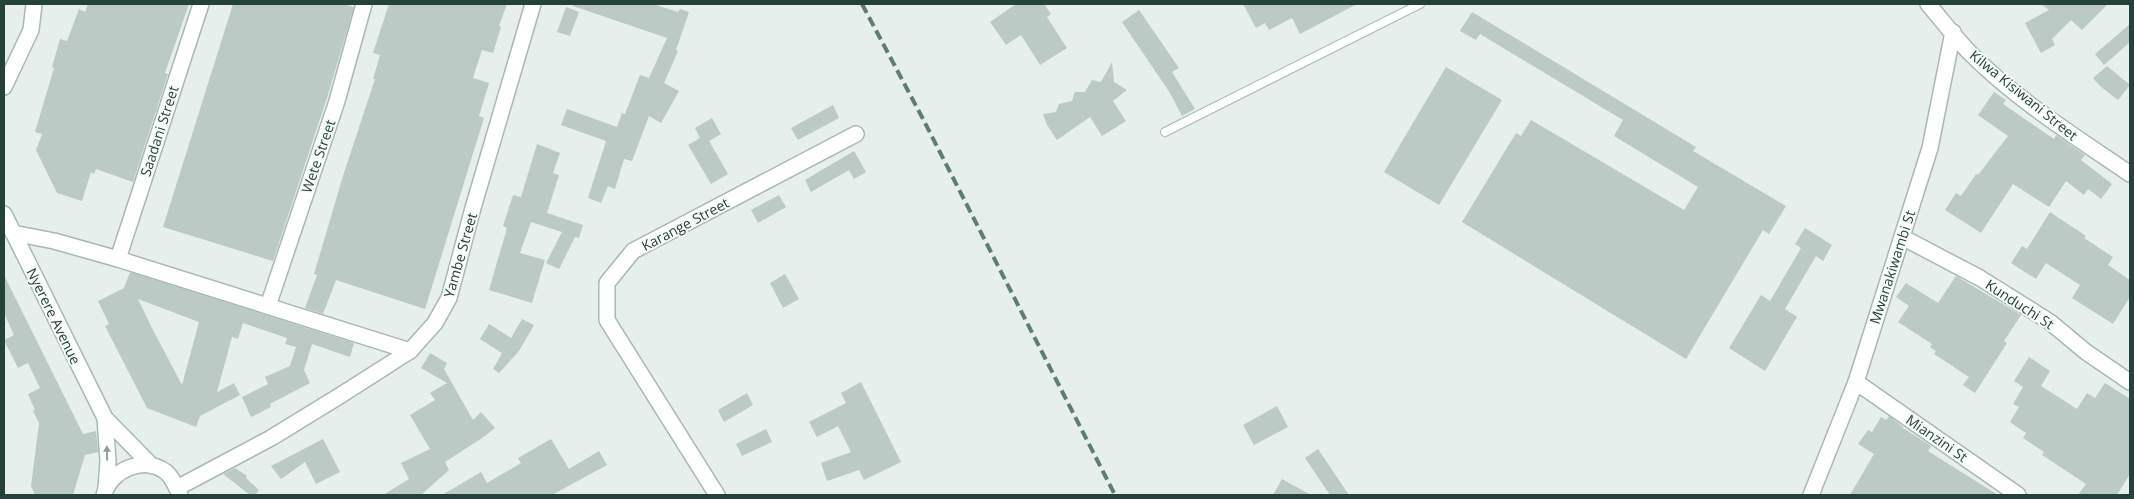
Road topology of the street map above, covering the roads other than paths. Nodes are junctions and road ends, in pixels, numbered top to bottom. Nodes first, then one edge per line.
1 (34, 4) edge
2 (201, 4) edge
3 (364, 4) edge
4 (533, 4) edge
5 (1420, 4) edge
6 (1928, 4) edge
7 (1953, 32) junction
8 (4, 87) edge
9 (1165, 132) dead end
10 (856, 134) dead end
11 (2130, 174) edge
12 (4, 214) edge
13 (13, 233) junction
14 (1902, 237) junction
15 (118, 259) junction
16 (268, 306) junction
17 (410, 351) junction
18 (1856, 382) junction
19 (2130, 382) edge
20 (105, 418) junction
21 (152, 466) junction
22 (105, 492) edge
23 (179, 492) edge
24 (717, 495) edge
25 (1811, 495) edge
26 (2018, 495) edge

1 - 8 street
2 - 15 street, Saadani Street
3 - 16 street, Wete Street
4 - 17 street, Yambe Street
5 - 9 lane
6 - 7 street, Kilwa Kisiwani Street
7 - 11 street, Kilwa Kisiwani Street
7 - 14 street, Mwanakiwambi St
10 - 24 street, Karange Street
12 - 13 street, Nyerere Avenue
13 - 15 street
13 - 20 street, Nyerere Avenue
14 - 18 street, Mwanakiwambi St
14 - 19 street, Kunduchi St
15 - 16 street
16 - 17 street
17 - 23 street, Yambe Street
18 - 25 street, Mwanakiwambi St
18 - 26 street, Mianzini St
20 - 21 street
22 -> 20 street
21 - 22 street
21 - 23 street

